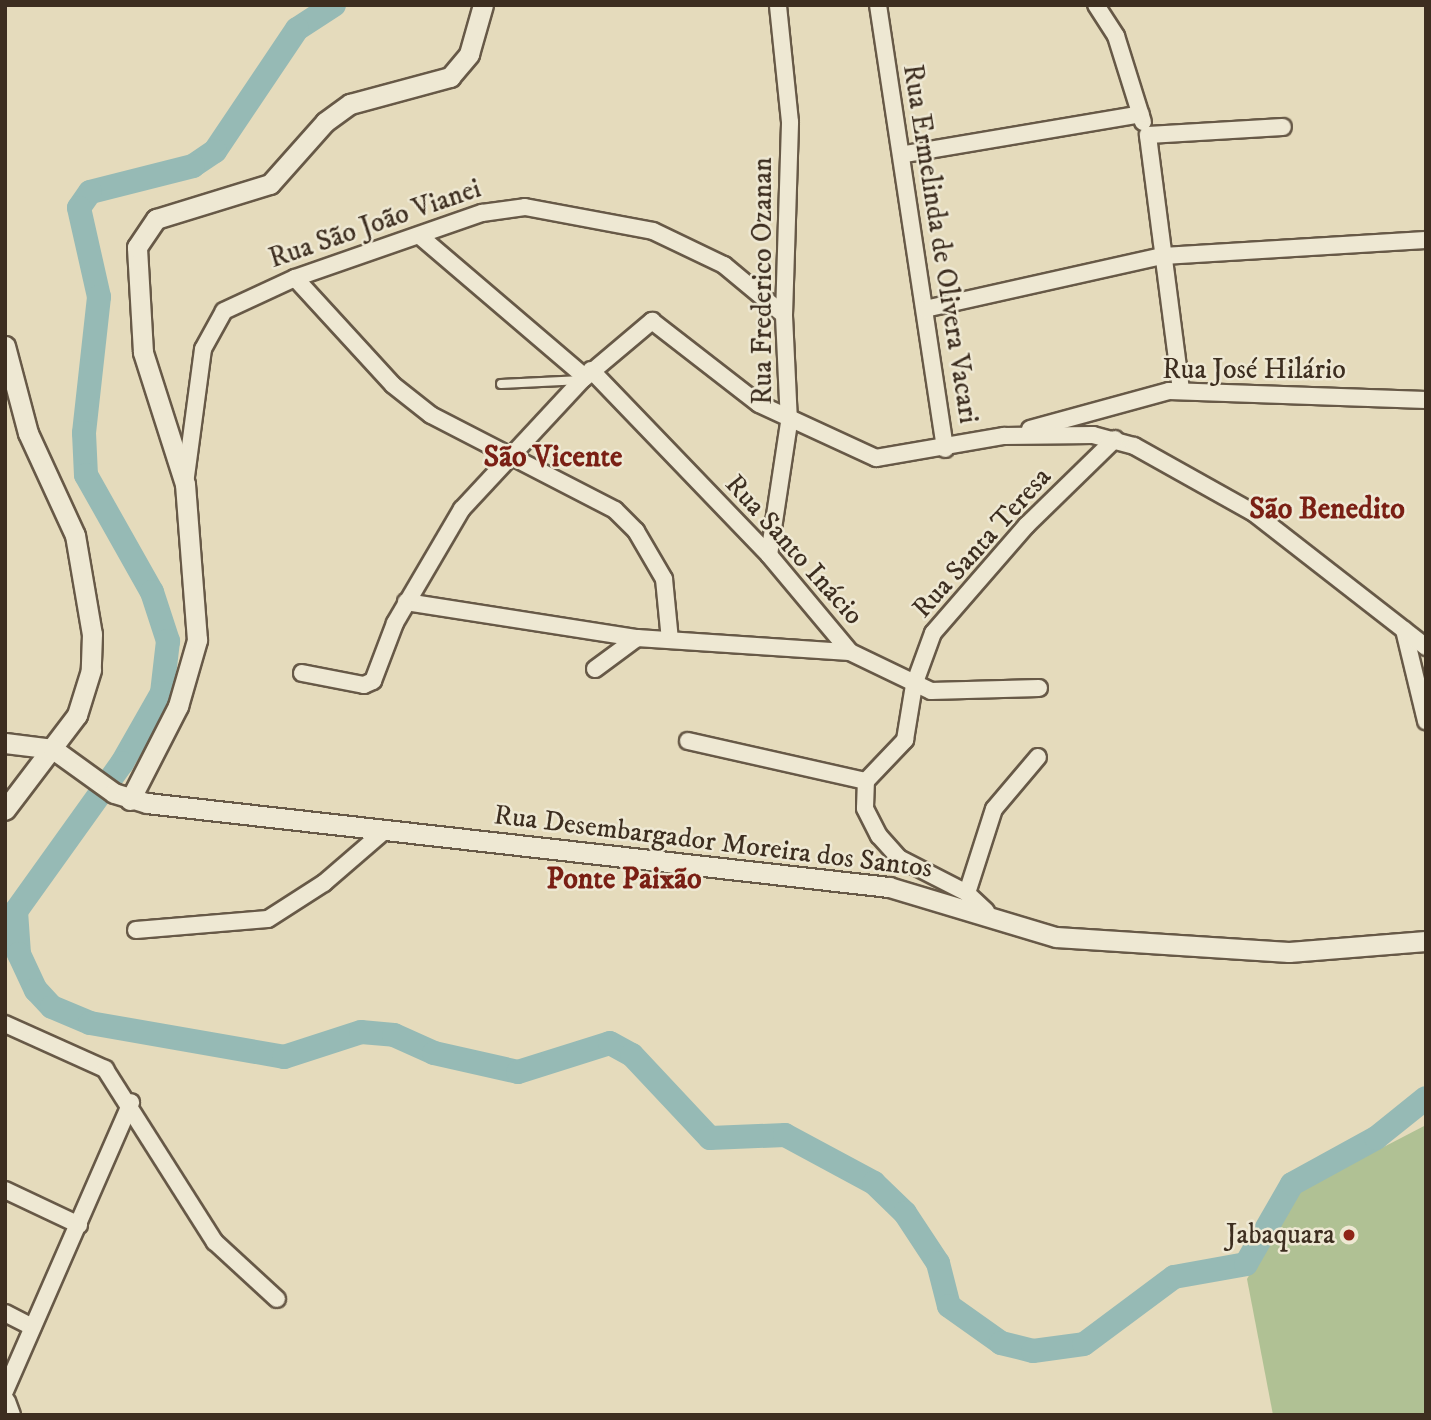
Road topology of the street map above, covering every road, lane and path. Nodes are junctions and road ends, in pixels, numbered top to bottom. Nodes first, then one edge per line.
1 (483, 5) edge
2 (778, 5) edge
3 (878, 5) edge
4 (1096, 5) edge
5 (1141, 114) junction
6 (1283, 127) dead end
7 (1148, 135) junction
8 (905, 154) junction
9 (421, 237) junction
10 (1426, 240) edge
11 (1163, 256) junction
12 (295, 278) junction
13 (925, 309) junction
14 (784, 315) junction
15 (5, 346) edge
16 (586, 376) junction
17 (501, 384) dead end
18 (1181, 390) junction
19 (1426, 400) edge
20 (789, 422) junction
21 (1004, 436) junction
22 (1115, 439) junction
23 (945, 449) junction
24 (507, 456) junction
25 (185, 484) junction
26 (769, 555) junction
27 (405, 602) junction
28 (1403, 628) junction
29 (636, 638) junction
30 (670, 640) junction
31 (1426, 647) edge
32 (850, 652) junction
33 (595, 669) dead end
34 (302, 673) dead end
35 (914, 685) junction
36 (1039, 688) dead end
37 (1426, 721) edge
38 (688, 741) dead end
39 (5, 743) edge
40 (60, 753) junction
41 (1038, 757) dead end
42 (866, 780) junction
43 (130, 800) junction
44 (5, 810) edge
45 (382, 833) junction
46 (967, 893) junction
47 (986, 911) junction
48 (136, 930) dead end
49 (1426, 940) edge
50 (5, 1024) edge
51 (131, 1101) junction
52 (5, 1190) edge
53 (79, 1225) junction
54 (277, 1299) dead end
55 (5, 1313) edge
56 (33, 1327) junction
57 (5, 1391) edge
58 (5, 1401) edge
59 (10, 1415) edge

1 - 25 street
2 - 14 street, Rua Frederico Ozanan
3 - 8 street, Rua Ermelinda de Olivera Vacari
4 - 5 street
5 - 7 street
5 - 8 street
6 - 7 street
7 - 11 street
8 - 13 street, Rua Ermelinda de Olivera Vacari
9 - 12 street, Rua São João Vianei
9 - 14 street, Rua São João Vianei
9 - 16 street, Rua Santo Inácio
10 - 11 street
11 - 13 street
11 - 18 street
12 - 24 street
12 - 25 street, Rua São João Vianei
13 - 23 street, Rua Ermelinda de Olivera Vacari
14 - 20 street, Rua Frederico Ozanan
15 - 40 street
16 - 17 lane
16 - 20 street
16 - 24 street
16 - 26 street, Rua Santo Inácio
18 - 19 street, Rua José Hilário
18 - 21 street, Rua José Hilário
20 - 23 street
20 - 26 street, Rua Frederico Ozanan
21 - 22 street
21 - 23 street
22 - 28 street
22 - 35 street, Rua Santa Teresa
24 - 27 street
24 - 30 street
25 - 43 street
26 - 32 street, Rua Santo Inácio
27 - 29 street
27 - 34 street
28 - 31 street
28 - 37 street
29 - 30 street
29 - 33 street
30 - 32 street
32 - 35 street, Rua Santo Inácio
35 - 36 street, Rua Santo Inácio
35 - 42 street, Rua Santa Teresa
38 - 42 street
39 - 40 street
40 - 43 street, Rua Desembargador Moreira dos Santos
40 - 44 street
41 - 46 street
42 - 46 street
43 - 45 street, Rua Desembargador Moreira dos Santos
45 - 47 street, Rua Desembargador Moreira dos Santos
45 - 48 street
46 - 47 street
47 - 49 street, Rua Desembargador Moreira dos Santos
50 - 51 street
51 - 53 street
51 - 54 street
52 - 53 street
53 - 56 street
55 - 56 street
56 - 57 street
58 - 59 street

